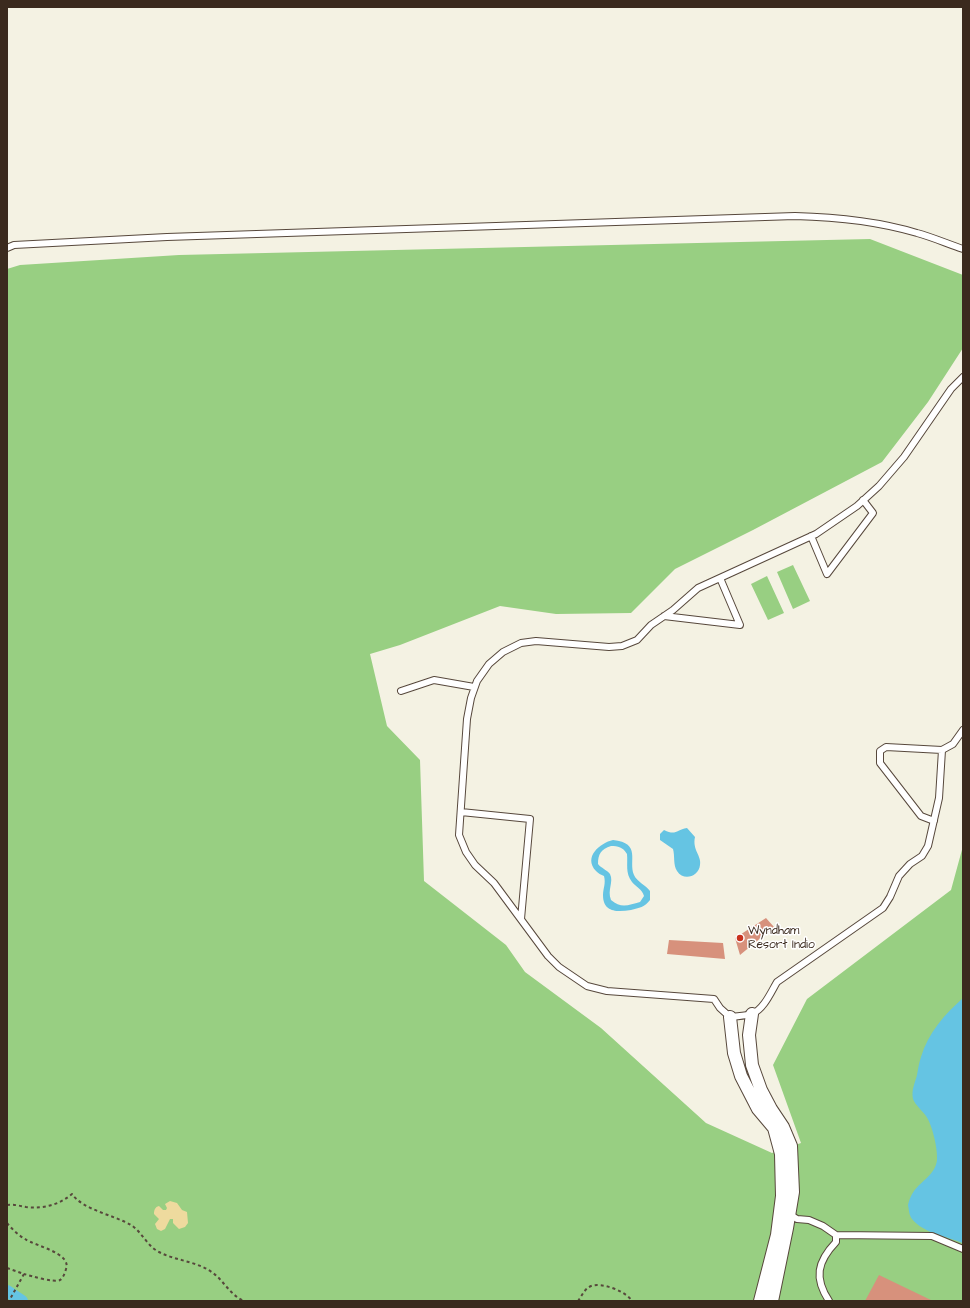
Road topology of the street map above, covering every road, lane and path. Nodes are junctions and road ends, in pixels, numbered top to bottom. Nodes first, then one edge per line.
1 (7, 248) edge
2 (963, 249) edge
3 (963, 377) edge
4 (863, 500) junction
5 (811, 536) junction
6 (720, 578) junction
7 (664, 616) junction
8 (474, 687) junction
9 (401, 692) dead end
10 (963, 730) edge
11 (942, 750) junction
12 (461, 812) junction
13 (934, 821) junction
14 (521, 919) junction
15 (752, 1014) junction
16 (730, 1017) junction
17 (7, 1205) edge
18 (785, 1212) junction
19 (7, 1223) edge
20 (836, 1235) junction
21 (963, 1249) edge
22 (7, 1268) edge
23 (24, 1274) junction
24 (9, 1301) edge
25 (244, 1301) edge
26 (578, 1301) edge
27 (632, 1301) edge
28 (760, 1301) edge
29 (772, 1301) edge
30 (829, 1301) edge

1 - 2 lane
3 - 4 lane
4 - 5 lane
4 - 5 lane
5 - 6 lane
6 - 7 lane
6 - 7 lane
7 - 8 lane
8 - 9 lane
8 - 12 lane
10 - 11 lane
11 - 13 lane
11 - 13 lane
12 - 14 lane
12 - 14 lane
13 - 15 lane
14 - 16 lane
15 - 16 lane
15 - 18 street
16 - 18 street
17 - 25 path
18 - 20 lane
18 - 28 street
18 - 29 street
19 - 23 path
20 - 21 lane
20 - 30 lane
22 - 23 path
23 - 24 path
26 - 27 path

